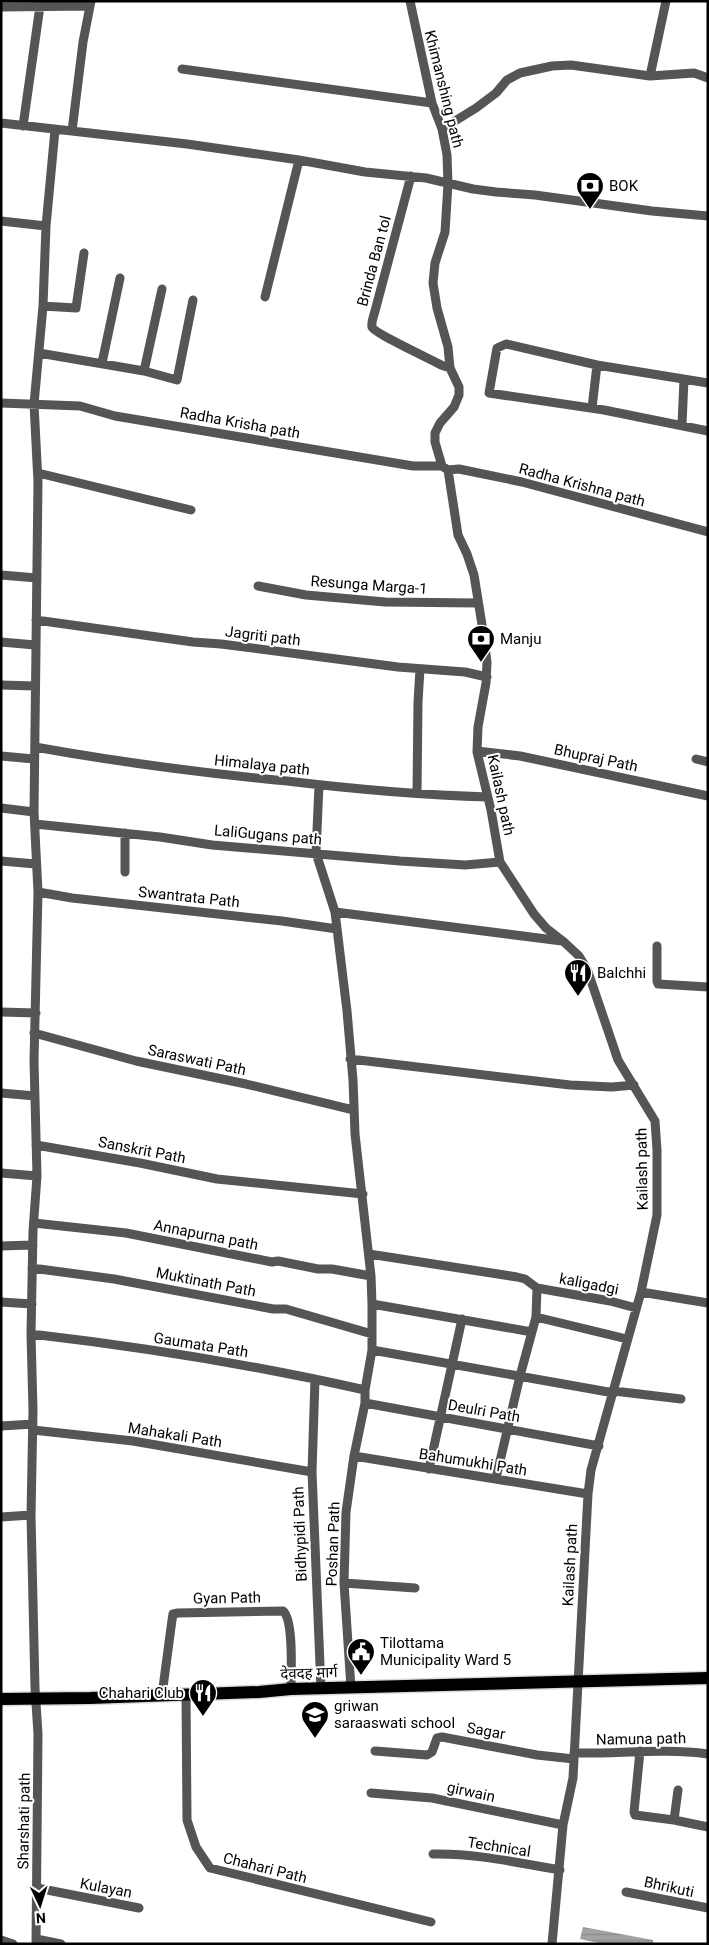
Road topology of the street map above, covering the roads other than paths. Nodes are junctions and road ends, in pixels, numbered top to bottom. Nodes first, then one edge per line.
1 (410, 1) edge
2 (666, 1) edge
3 (91, 3) edge
4 (40, 6) junction
5 (1, 7) edge
6 (182, 70) dead end
7 (650, 76) junction
8 (708, 78) edge
9 (432, 103) junction
10 (1, 123) edge
11 (23, 126) junction
12 (442, 129) junction
13 (55, 130) junction
14 (72, 131) junction
15 (299, 160) junction
16 (411, 176) junction
17 (448, 184) junction
18 (708, 216) edge
19 (1, 221) edge
20 (46, 226) junction
21 (84, 253) dead end
22 (120, 278) dead end
23 (162, 290) dead end
24 (265, 297) dead end
25 (193, 300) dead end
26 (43, 306) junction
27 (39, 353) junction
28 (102, 363) junction
29 (597, 365) junction
30 (450, 368) junction
31 (144, 372) junction
32 (684, 380) junction
33 (708, 384) edge
34 (1, 403) edge
35 (34, 404) junction
36 (592, 408) junction
37 (682, 425) junction
38 (708, 431) edge
39 (445, 468) junction
40 (38, 473) junction
41 (191, 510) dead end
42 (708, 532) edge
43 (1, 575) edge
44 (36, 578) junction
45 (258, 586) dead end
46 (478, 603) junction
47 (36, 620) junction
48 (1, 642) edge
49 (35, 645) junction
50 (420, 669) junction
51 (487, 677) junction
52 (1, 685) edge
53 (35, 686) junction
54 (34, 747) junction
55 (477, 751) junction
56 (1, 756) edge
57 (34, 759) junction
58 (696, 759) dead end
59 (708, 762) edge
60 (320, 785) junction
61 (417, 793) junction
62 (708, 796) edge
63 (488, 797) junction
64 (1, 808) edge
65 (34, 812) junction
66 (35, 824) junction
67 (125, 833) junction
68 (316, 853) junction
69 (1, 861) edge
70 (500, 862) junction
71 (36, 864) junction
72 (125, 872) dead end
73 (38, 892) junction
74 (335, 912) junction
75 (337, 929) junction
76 (564, 942) junction
77 (657, 946) dead end
78 (708, 987) edge
79 (1, 1012) edge
80 (36, 1013) junction
81 (34, 1033) junction
82 (350, 1059) junction
83 (634, 1085) junction
84 (1, 1093) edge
85 (35, 1096) junction
86 (354, 1110) junction
87 (36, 1145) junction
88 (1, 1173) edge
89 (38, 1176) junction
90 (363, 1194) junction
91 (34, 1223) junction
92 (1, 1246) edge
93 (33, 1246) junction
94 (369, 1254) junction
95 (32, 1268) junction
96 (371, 1276) junction
97 (537, 1288) junction
98 (641, 1292) junction
99 (1, 1302) edge
100 (708, 1303) edge
101 (32, 1304) junction
102 (372, 1304) junction
103 (636, 1308) junction
104 (536, 1317) junction
105 (462, 1319) junction
106 (532, 1332) junction
107 (31, 1334) junction
108 (372, 1334) junction
109 (627, 1339) junction
110 (372, 1350) junction
111 (452, 1363) junction
112 (520, 1376) junction
113 (315, 1379) junction
114 (365, 1390) junction
115 (614, 1392) junction
116 (681, 1399) dead end
117 (365, 1403) junction
118 (440, 1417) junction
119 (1, 1426) edge
120 (33, 1427) junction
121 (507, 1428) junction
122 (599, 1446) junction
123 (354, 1456) junction
124 (429, 1469) junction
125 (312, 1472) junction
126 (496, 1478) junction
127 (588, 1494) junction
128 (30, 1515) junction
129 (1, 1517) edge
130 (344, 1583) junction
131 (415, 1588) dead end
132 (708, 1678) edge
133 (577, 1682) junction
134 (351, 1688) junction
135 (291, 1689) junction
136 (322, 1689) junction
137 (186, 1694) junction
138 (162, 1695) junction
139 (1, 1699) edge
140 (36, 1699) junction
141 (375, 1751) dead end
142 (640, 1751) junction
143 (708, 1754) edge
144 (574, 1756) junction
145 (678, 1790) dead end
146 (371, 1793) dead end
147 (674, 1820) junction
148 (563, 1825) junction
149 (708, 1827) edge
150 (434, 1854) dead end
151 (560, 1870) junction
152 (37, 1888) junction
153 (626, 1892) dead end
154 (139, 1908) dead end
155 (708, 1908) edge
156 (431, 1922) dead end
157 (1, 1940) edge
158 (36, 1941) edge
159 (13, 1944) edge
160 (61, 1944) edge
161 (552, 1944) edge

1 - 9 street, Khimanshing path
2 - 7 street
3 - 4 street
3 - 14 street
4 - 5 street
4 - 11 street
6 - 9 street
7 - 8 street
7 - 12 street
9 - 12 street, Khimanshing path
10 - 11 street
11 - 13 street
12 - 17 street, Khimanshing path
13 - 14 street
13 - 20 street, Sharshati path
14 - 15 street
15 - 16 street
15 - 24 street
16 - 17 street
16 - 30 street, Brinda Ban tol
17 - 18 street
17 - 30 street, Khimanshing path
19 - 20 street
20 - 26 street, Sharshati path
21 - 26 street
22 - 28 street
23 - 31 street
25 - 31 street
26 - 27 street, Sharshati path
27 - 28 street
27 - 35 street, Sharshati path
28 - 31 street
29 - 32 street
29 - 36 street
29 - 36 street
30 - 39 street, Kailash path
32 - 33 street
32 - 37 street
34 - 35 street, Radha Krisha path
35 - 39 street, Radha Krisha path
35 - 40 street, Sharshati path
36 - 37 street
37 - 38 street
39 - 42 street, Radha Krishna path
39 - 46 street, Kailash path
40 - 41 street
40 - 44 street, Sharshati path
43 - 44 street
44 - 47 street, Sharshati path
45 - 46 street, Resunga Marga-1
46 - 51 street, Kailash path
47 - 49 street, Sharshati path
47 - 50 street, Jagriti path
48 - 49 street
49 - 53 street, Sharshati path
50 - 51 street, Jagriti path
50 - 61 street
51 - 55 street, Kailash path
52 - 53 street
53 - 54 street, Sharshati path
54 - 57 street, Sharshati path
54 - 60 street, Himalaya path
55 - 62 street, Bhupraj Path
55 - 63 street, Kailash path
56 - 57 street
57 - 65 street, Sharshati path
58 - 59 street
60 - 61 street, Himalaya path
60 - 68 street
61 - 63 street, Himalaya path
63 - 70 street, Kailash path
64 - 65 street
65 - 66 street, Sharshati path
66 - 67 street, LaliGugans path
66 - 71 street, Sharshati path
67 - 68 street, LaliGugans path
67 - 72 street
68 - 70 street, LaliGugans path
68 - 74 street, Poshan Path
69 - 71 street
70 - 76 street, Kailash path
71 - 73 street, Sharshati path
73 - 75 street, Swantrata Path
73 - 80 street, Sharshati path
74 - 75 street, Poshan Path
74 - 76 street
75 - 82 street, Poshan Path
76 - 83 street, Kailash path
77 - 78 street
79 - 80 street
80 - 81 street, Sharshati path
81 - 85 street, Sharshati path
81 - 86 street, Saraswati Path
82 - 83 street
82 - 86 street, Poshan Path
83 - 98 street, Kailash path
84 - 85 street
85 - 87 street, Sharshati path
86 - 90 street, Poshan Path
87 - 89 street, Sharshati path
87 - 90 street, Sanskrit Path
88 - 89 street
89 - 91 street, Sharshati path
90 - 94 street, Poshan Path
91 - 93 street, Sharshati path
91 - 96 street, Annapurna path
92 - 93 street
93 - 95 street, Sharshati path
94 - 96 street, Poshan Path
94 - 97 street, kaligadgi
95 - 101 street, Sharshati path
95 - 108 street, Muktinath Path
96 - 102 street, Poshan Path
97 - 103 street, kaligadgi
97 - 104 street
98 - 100 street
98 - 103 street, Kailash path
99 - 101 street
101 - 107 street, Sharshati path
102 - 105 street
102 - 108 street, Poshan Path
103 - 109 street, Kailash path
104 - 106 street
104 - 109 street
105 - 106 street
105 - 111 street
106 - 112 street
107 - 113 street, Gaumata Path
107 - 120 street, Sharshati path
108 - 110 street, Poshan Path
109 - 115 street, Kailash path
110 - 111 street
110 - 114 street, Poshan Path
111 - 112 street
111 - 118 street
112 - 115 street
112 - 121 street
113 - 114 street, Gaumata Path
113 - 125 street, Bidhypidi Path
114 - 117 street, Poshan Path
115 - 116 street
115 - 122 street, Kailash path
117 - 118 street, Deulri Path
117 - 123 street, Poshan Path
118 - 121 street, Deulri Path
118 - 124 street
119 - 120 street, Mahakali Path
120 - 125 street, Mahakali Path
120 - 128 street, Sharshati path
121 - 122 street, Deulri Path
121 - 126 street
122 - 127 street, Kailash path
123 - 124 street, Bahumukhi Path
123 - 130 street, Poshan Path
124 - 126 street, Bahumukhi Path
125 - 136 street, Bidhypidi Path
126 - 127 street, Bahumukhi Path
127 - 133 street, Kailash path
128 - 129 street
128 - 140 street, Sharshati path
130 - 131 street
130 - 134 street, Poshan Path
132 - 133 main road, देवदह मार्ग
133 - 134 main road, देवदह मार्ग
133 - 144 street, Kailash path
134 - 136 main road, देवदह मार्ग
135 - 136 main road, देवदह मार्ग
135 - 137 main road, देवदह मार्ग
135 - 138 street, Gyan Path
137 - 138 main road, देवदह मार्ग
137 - 156 street, Chahari Path
138 - 140 main road, देवदह मार्ग
139 - 140 main road, देवदह मार्ग
140 - 152 street, Sharshati path
141 - 144 street, Sagar
142 - 143 street, Namuna path
142 - 144 street, Namuna path
142 - 147 street
144 - 148 street, Kailash path
145 - 147 street
146 - 148 street, girwain
147 - 149 street
148 - 151 street, Kailash path
150 - 151 street, Technical
151 - 161 street, Kailash path
152 - 154 street, Kulayan
152 - 158 street, Sharshati path
153 - 155 street, Bhrikuti
157 - 159 street
158 - 160 street

